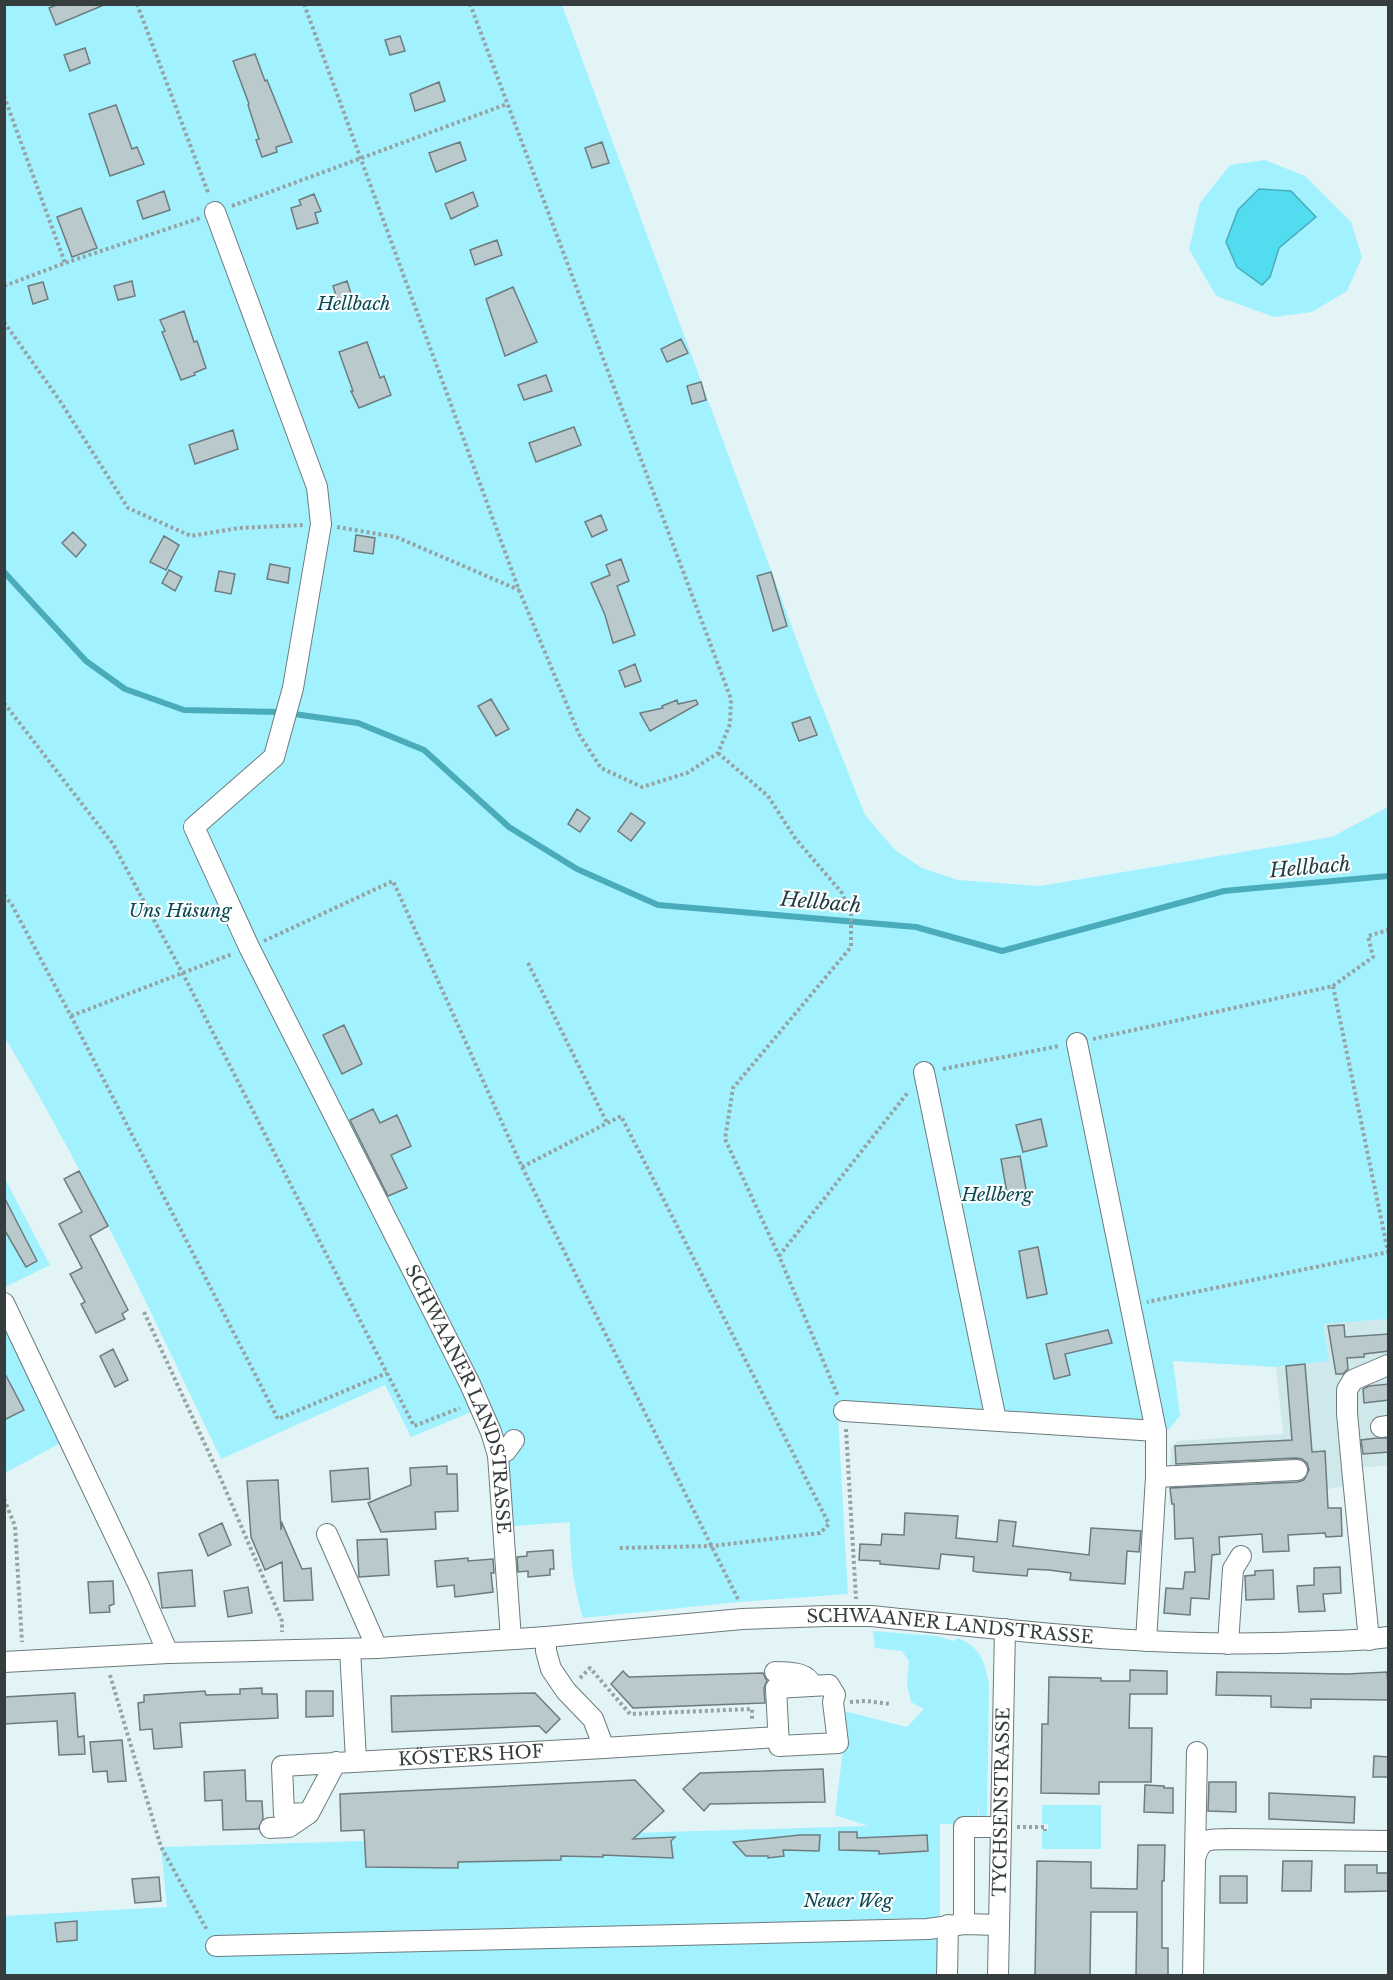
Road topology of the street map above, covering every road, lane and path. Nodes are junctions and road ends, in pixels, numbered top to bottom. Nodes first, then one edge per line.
1 (137, 4) edge
2 (304, 4) edge
3 (470, 4) edge
4 (4, 96) edge
5 (507, 104) junction
6 (362, 159) junction
7 (215, 212) junction
8 (65, 263) junction
9 (4, 286) edge
10 (4, 322) edge
11 (321, 524) junction
12 (519, 590) junction
13 (4, 703) edge
14 (718, 753) junction
15 (4, 895) edge
16 (1389, 930) edge
17 (249, 947) junction
18 (528, 963) dead end
19 (182, 972) junction
20 (1333, 986) junction
21 (71, 1016) junction
22 (1077, 1043) junction
23 (924, 1072) junction
24 (607, 1123) junction
25 (522, 1167) junction
26 (779, 1256) junction
27 (4, 1304) edge
28 (1132, 1305) junction
29 (144, 1312) dead end
30 (1389, 1365) edge
31 (387, 1373) junction
32 (478, 1401) junction
33 (844, 1411) junction
34 (996, 1420) junction
35 (1156, 1437) junction
36 (514, 1440) dead end
37 (498, 1455) junction
38 (1297, 1470) dead end
39 (1156, 1477) junction
40 (4, 1499) edge
41 (6, 1505) edge
42 (327, 1534) dead end
43 (712, 1546) junction
44 (619, 1548) dead end
45 (1241, 1556) dead end
46 (856, 1602) dead end
47 (742, 1619) junction
48 (1005, 1629) junction
49 (546, 1637) junction
50 (1389, 1637) edge
51 (512, 1639) junction
52 (1369, 1640) junction
53 (1146, 1641) junction
54 (1228, 1644) junction
55 (377, 1648) junction
56 (350, 1649) junction
57 (284, 1650) junction
58 (168, 1653) junction
59 (105, 1657) junction
60 (14, 1661) edge
61 (775, 1672) dead end
62 (812, 1686) junction
63 (566, 1691) junction
64 (833, 1702) junction
65 (891, 1704) dead end
66 (778, 1737) junction
67 (753, 1738) junction
68 (604, 1748) junction
69 (1197, 1752) dead end
70 (346, 1761) junction
71 (309, 1813) junction
72 (1005, 1827) junction
73 (270, 1828) dead end
74 (1046, 1831) dead end
75 (1389, 1841) edge
76 (1195, 1859) junction
77 (956, 1925) junction
78 (999, 1925) junction
79 (216, 1946) joint
80 (947, 1976) edge
81 (998, 1976) edge
82 (1193, 1976) edge

1 - 7 path
2 - 6 path
3 - 5 path
4 - 8 path
5 - 6 path
5 - 14 path
6 - 7 path
6 - 12 path
7 - 8 path
7 - 11 street
8 - 9 path
10 - 11 path
11 - 12 path
11 - 17 street, SCHWAANER LANDSTRASSE
12 - 14 path
13 - 19 path
14 - 26 path
15 - 21 path
16 - 20 path
17 - 19 path
17 - 25 path
17 - 32 street, SCHWAANER LANDSTRASSE
18 - 24 path
19 - 21 path
19 - 31 path
20 - 22 path
20 - 28 path
21 - 31 path
22 - 23 path
22 - 28 street
23 - 26 path
23 - 34 street
24 - 25 path
24 - 43 path
25 - 43 path
26 - 33 path
27 - 58 street
28 - 35 street
29 - 57 path
30 - 52 street
31 - 32 path
32 - 37 street, SCHWAANER LANDSTRASSE
33 - 34 street
33 - 46 path
34 - 35 street
35 - 39 street
36 - 37 street
37 - 51 street, SCHWAANER LANDSTRASSE
38 - 39 street
39 - 53 street
40 - 41 path
41 - 60 path
42 - 55 street
43 - 44 path
43 - 47 path
45 - 54 street
47 - 48 street, SCHWAANER LANDSTRASSE
47 - 49 street, SCHWAANER LANDSTRASSE
48 - 53 street, SCHWAANER LANDSTRASSE
48 - 72 street, TYCHSENSTRASSE
49 - 51 street, SCHWAANER LANDSTRASSE
49 - 63 street
50 - 52 street, SCHWAANER LANDSTRASSE
51 - 55 street, SCHWAANER LANDSTRASSE
52 - 54 street, SCHWAANER LANDSTRASSE
53 - 54 street, SCHWAANER LANDSTRASSE
55 - 56 street, SCHWAANER LANDSTRASSE
56 - 57 street, SCHWAANER LANDSTRASSE
56 - 70 street
57 - 58 street, SCHWAANER LANDSTRASSE
58 - 59 street, SCHWAANER LANDSTRASSE
59 - 60 street, SCHWAANER LANDSTRASSE
59 - 79 path
61 - 62 street
62 - 64 street
62 - 66 street
63 - 67 path
63 - 68 street
64 - 65 path
64 - 66 street, KÖSTERS HOF
66 - 67 street, KÖSTERS HOF
67 - 68 street, KÖSTERS HOF
68 - 70 street, KÖSTERS HOF
69 - 76 street
70 - 71 street
70 - 71 street, KÖSTERS HOF
71 - 73 street
72 - 74 path
72 - 77 street
72 - 78 street, TYCHSENSTRASSE
75 - 76 street
76 - 82 street
77 - 78 street
77 - 79 street
77 - 80 street
78 - 81 street, TYCHSENSTRASSE

